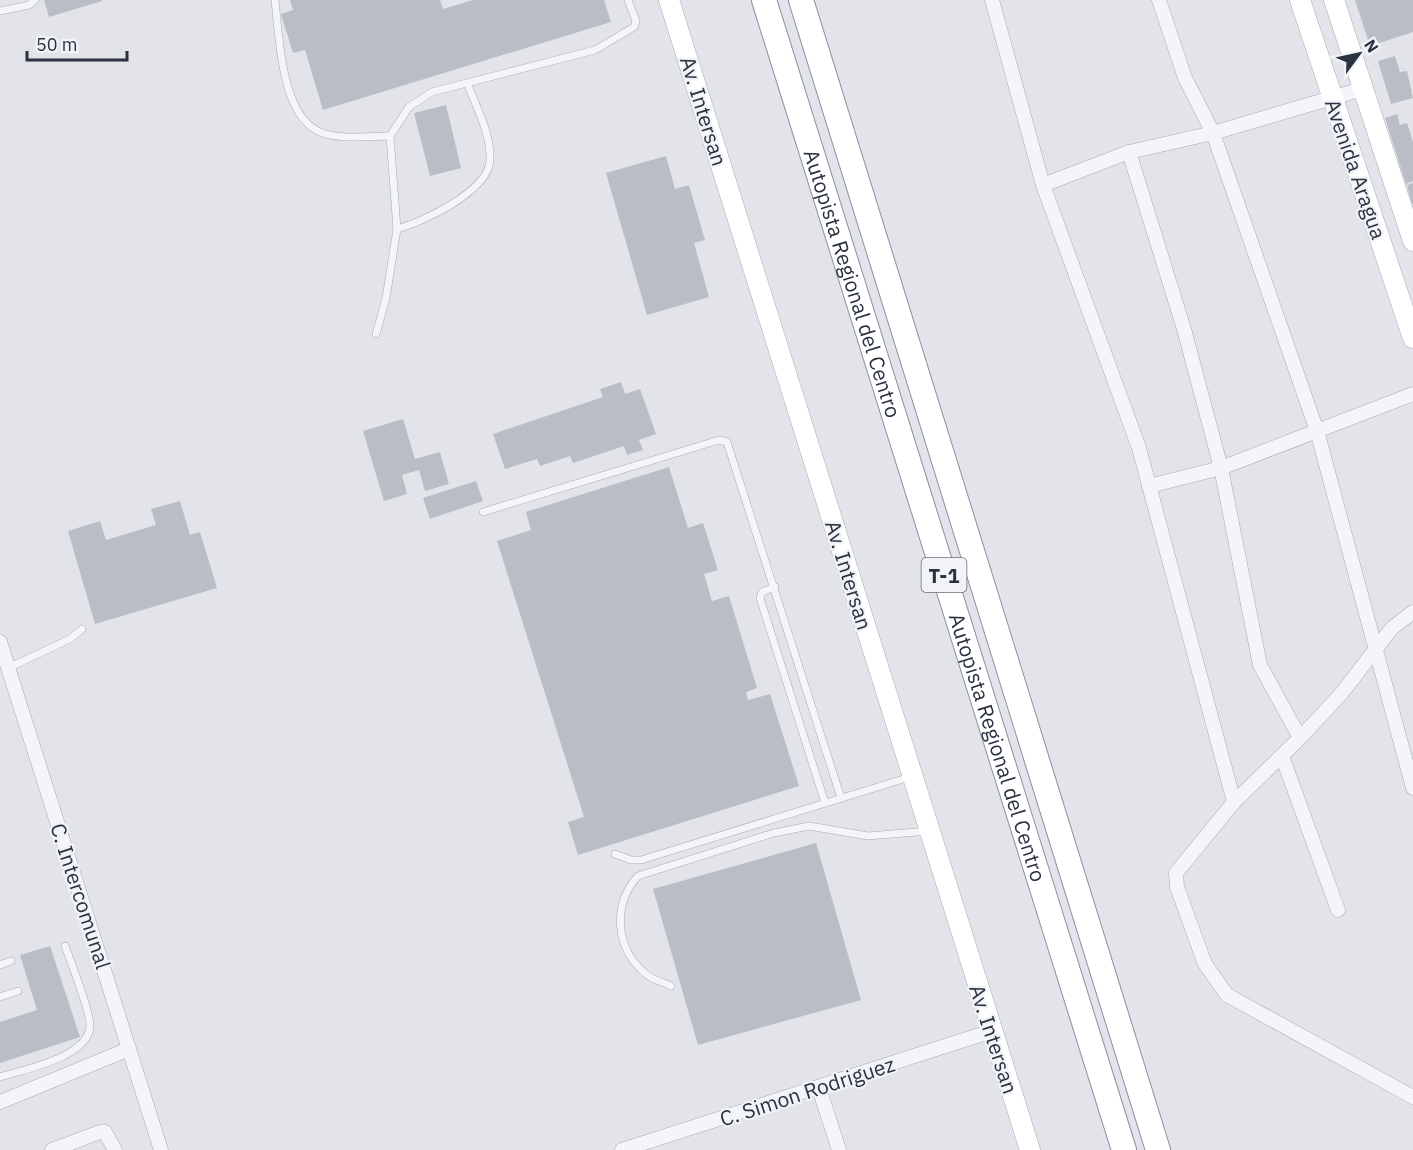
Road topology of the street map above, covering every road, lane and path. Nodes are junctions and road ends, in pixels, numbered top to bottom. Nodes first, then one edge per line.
1 (35, 0) edge
2 (274, 0) edge
3 (628, 0) edge
4 (669, 0) edge
5 (764, 0) edge
6 (801, 0) edge
7 (992, 0) edge
8 (1159, 0) edge
9 (1300, 0) edge
10 (1334, 0) edge
11 (0, 11) edge
12 (468, 85) junction
13 (1362, 89) junction
14 (1331, 97) junction
15 (1214, 133) junction
16 (390, 136) junction
17 (1129, 152) junction
18 (1043, 185) junction
19 (397, 229) junction
20 (1413, 241) edge
21 (376, 334) dead end
22 (1413, 338) edge
23 (1413, 393) edge
24 (1317, 431) junction
25 (1221, 468) junction
26 (1149, 486) junction
27 (483, 512) dead end
28 (775, 587) junction
29 (1413, 612) edge
30 (82, 629) dead end
31 (0, 642) edge
32 (1375, 651) junction
33 (8, 668) junction
34 (1300, 738) junction
35 (1282, 756) junction
36 (912, 776) junction
37 (1413, 788) edge
38 (841, 798) junction
39 (1234, 802) junction
40 (825, 803) junction
41 (929, 831) junction
42 (615, 854) dead end
43 (1338, 910) dead end
44 (65, 946) dead end
45 (11, 961) dead end
46 (0, 965) edge
47 (671, 986) dead end
48 (18, 991) dead end
49 (0, 997) edge
50 (992, 1032) junction
51 (129, 1049) junction
52 (0, 1077) edge
53 (819, 1088) junction
54 (1413, 1097) edge
55 (0, 1102) edge
56 (646, 1146) edge
57 (52, 1150) edge
58 (115, 1150) edge
59 (161, 1150) edge
60 (622, 1150) edge
61 (838, 1150) edge
62 (1029, 1150) edge
63 (1124, 1150) edge
64 (1158, 1150) edge

1 - 11 lane
2 - 16 lane
3 - 12 lane
4 - 36 street, Av. Intersan
5 - 63 highway, Autopista Regional del Centro / T-1
6 - 64 highway, Autopista Regional del Centro / T-1
7 - 18 street
8 - 15 street
9 - 14 street, Avenida Aragua
10 - 13 street, Avenida Aragua
12 - 16 lane
12 - 19 lane
13 - 14 street
13 - 20 street, Avenida Aragua
14 - 15 street
14 - 22 street, Avenida Aragua
15 - 17 street
15 - 24 street
16 - 19 lane
17 - 18 street
17 - 25 street
18 - 26 street
19 - 21 lane
23 - 24 street
24 - 25 street
24 - 32 street
25 - 26 street
25 - 34 street
26 - 39 street
27 - 28 lane
28 - 38 lane
28 - 40 lane
29 - 32 street
30 - 33 lane
31 - 33 street, C. Intercomunal
32 - 34 street
32 - 37 street
33 - 51 street, C. Intercomunal
34 - 35 street
35 - 39 street
35 - 43 street
36 - 38 lane
36 - 41 street, Av. Intersan
38 - 40 lane
39 - 54 street
40 - 42 lane
41 - 47 lane
41 - 50 street, Av. Intersan
44 - 52 lane
45 - 46 lane
48 - 49 lane
50 - 53 street, C. Simon Rodriguez
50 - 62 street, Av. Intersan
51 - 55 street
51 - 59 street, C. Intercomunal
53 - 56 street, C. Simon Rodriguez
53 - 61 street
56 - 60 street, C. Simon Rodriguez
57 - 58 street

